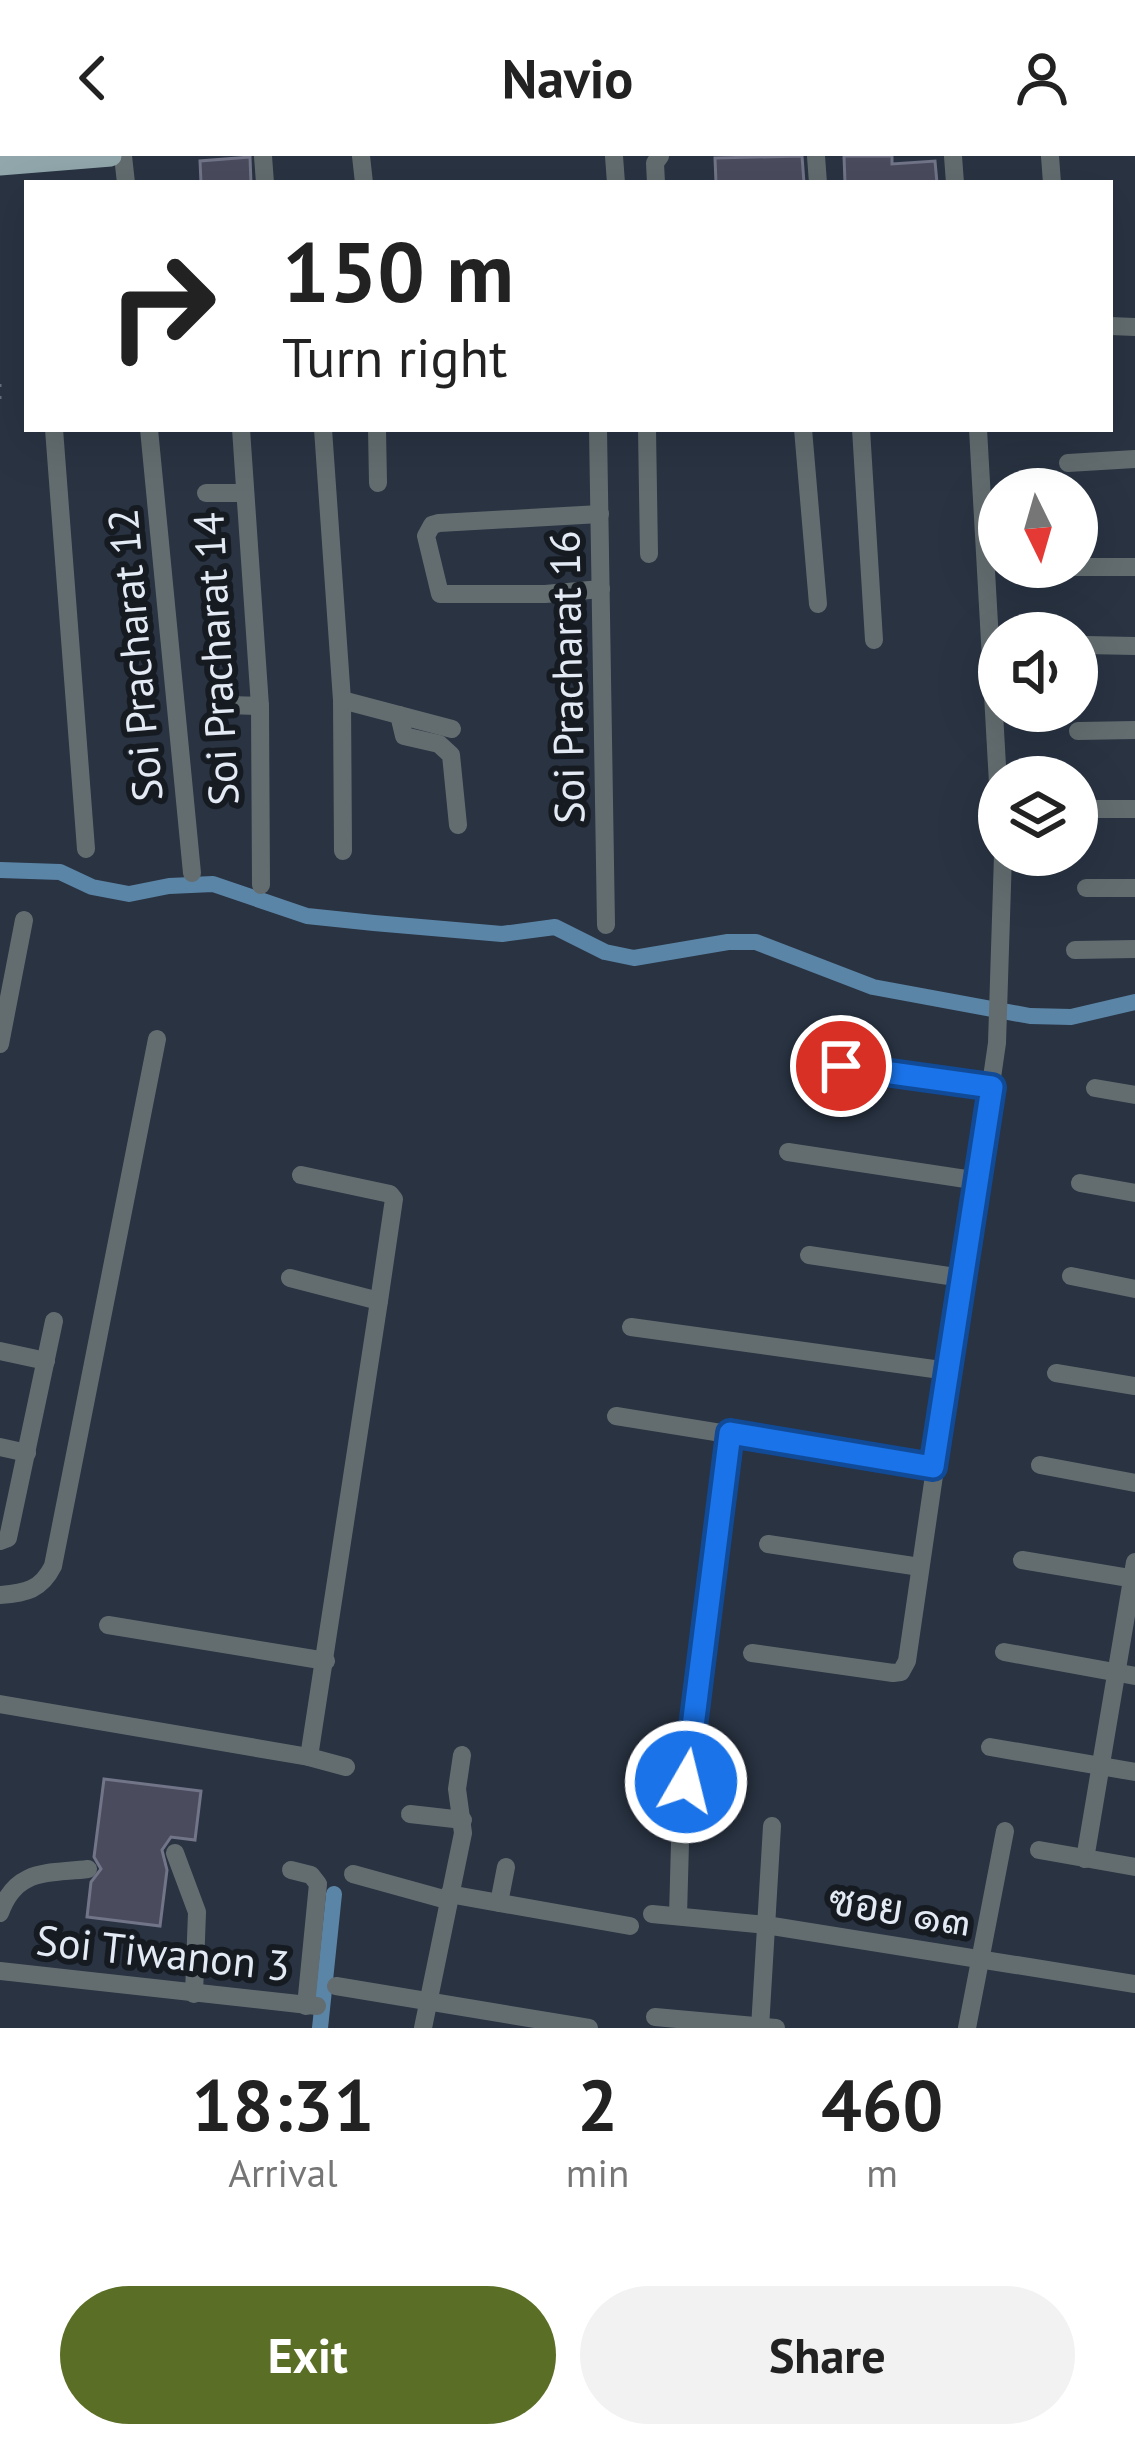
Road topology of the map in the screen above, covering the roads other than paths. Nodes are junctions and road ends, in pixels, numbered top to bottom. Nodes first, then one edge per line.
1 (111, 156) edge
2 (0, 165) edge
3 (29, 173) edge
4 (54, 432) edge
5 (149, 432) edge
6 (241, 432) edge
7 (322, 432) edge
8 (376, 432) edge
9 (598, 432) edge
10 (647, 432) edge
11 (803, 432) edge
12 (861, 432) edge
13 (978, 432) edge
14 (1135, 459) edge
15 (1068, 463) dead end
16 (378, 483) dead end
17 (206, 493) dead end
18 (244, 493) junction
19 (600, 514) junction
20 (649, 554) dead end
21 (1098, 567) edge
22 (1135, 567) edge
23 (602, 589) junction
24 (818, 604) dead end
25 (874, 640) dead end
26 (1098, 645) edge
27 (1135, 646) edge
28 (342, 700) junction
29 (228, 705) dead end
30 (260, 706) junction
31 (399, 715) junction
32 (452, 729) dead end
33 (1135, 730) edge
34 (1098, 731) edge
35 (996, 756) edge
36 (1098, 809) edge
37 (1135, 809) edge
38 (458, 825) dead end
39 (86, 849) dead end
40 (343, 851) dead end
41 (192, 874) dead end
42 (1003, 876) edge
43 (261, 885) dead end
44 (1135, 888) edge
45 (1086, 889) dead end
46 (24, 920) dead end
47 (606, 925) dead end
48 (1135, 949) edge
49 (1075, 950) dead end
50 (157, 1039) dead end
51 (0, 1044) edge
52 (841, 1066) dead end
53 (992, 1087) junction
54 (1095, 1088) dead end
55 (1135, 1095) edge
56 (788, 1152) dead end
57 (302, 1175) dead end
58 (979, 1181) junction
59 (1080, 1183) dead end
60 (1135, 1193) edge
61 (809, 1255) dead end
62 (1071, 1276) dead end
63 (290, 1278) dead end
64 (962, 1278) junction
65 (1135, 1289) edge
66 (380, 1301) junction
67 (54, 1321) dead end
68 (631, 1327) dead end
69 (0, 1351) edge
70 (46, 1361) junction
71 (948, 1371) junction
72 (1056, 1373) dead end
73 (1135, 1386) edge
74 (616, 1416) dead end
75 (730, 1433) junction
76 (0, 1447) edge
77 (27, 1453) junction
78 (1040, 1466) dead end
79 (933, 1467) junction
80 (1135, 1483) edge
81 (0, 1541) edge
82 (768, 1544) dead end
83 (1022, 1560) dead end
84 (920, 1567) junction
85 (1134, 1573) edge
86 (0, 1595) edge
87 (108, 1624) dead end
88 (1004, 1652) dead end
89 (752, 1653) dead end
90 (326, 1661) junction
91 (1125, 1674) edge
92 (0, 1704) edge
93 (990, 1748) dead end
94 (462, 1755) dead end
95 (309, 1757) junction
96 (1100, 1766) junction
97 (346, 1767) dead end
98 (1135, 1772) edge
99 (410, 1814) dead end
100 (681, 1814) dead end
101 (463, 1820) junction
102 (772, 1826) dead end
103 (1005, 1831) dead end
104 (680, 1843) dead end
105 (1039, 1850) dead end
106 (175, 1853) dead end
107 (1085, 1859) junction
108 (506, 1867) dead end
109 (1135, 1868) edge
110 (88, 1869) dead end
111 (291, 1870) dead end
112 (353, 1874) dead end
113 (448, 1897) junction
114 (499, 1903) junction
115 (0, 1913) edge
116 (652, 1914) dead end
117 (678, 1916) junction
118 (766, 1925) junction
119 (630, 1926) dead end
120 (980, 1960) junction
121 (0, 1971) edge
122 (1135, 1984) edge
123 (336, 1985) dead end
124 (194, 1994) junction
125 (428, 2002) junction
126 (655, 2018) dead end
127 (766, 2027) edge
128 (422, 2028) edge
129 (589, 2028) edge
130 (967, 2028) edge

1 - 3 main road
2 - 3 main road
4 - 39 street
5 - 41 street, Soi Pracharat 12
6 - 18 street, Soi Pracharat 14
7 - 28 street
8 - 16 street
9 - 19 street, Soi Pracharat 16
10 - 20 street
11 - 24 street
12 - 25 street
13 - 35 street
14 - 15 street
17 - 18 street
18 - 30 street, Soi Pracharat 14
19 - 23 street, Soi Pracharat 16
19 - 23 street
21 - 22 street
23 - 47 street, Soi Pracharat 16
26 - 27 street
28 - 31 street
28 - 40 street
29 - 30 street
30 - 43 street, Soi Pracharat 14
31 - 32 street
31 - 38 street
33 - 34 street
36 - 37 street
42 - 53 street
44 - 45 street
46 - 51 street
48 - 49 street
50 - 86 street
52 - 53 street
53 - 58 street
54 - 55 street
56 - 58 street
57 - 66 street
58 - 64 street
59 - 60 street
61 - 64 street
62 - 65 street
63 - 66 street
64 - 71 street
66 - 90 street
67 - 70 street
68 - 71 street
69 - 70 street
70 - 77 street
71 - 79 street
72 - 73 street
74 - 75 street
75 - 79 street
75 - 100 street
76 - 77 street
77 - 81 street
78 - 80 street
79 - 84 street
82 - 84 street
83 - 85 street
84 - 89 street
85 - 91 street
87 - 90 street
88 - 91 street
90 - 95 street
91 - 96 street
92 - 95 street
93 - 96 street
94 - 101 street
95 - 97 street
96 - 98 street
96 - 107 street
99 - 101 street
101 - 113 street
102 - 118 street
103 - 120 street
104 - 117 street
105 - 107 street
106 - 124 street
107 - 109 street
108 - 114 street
110 - 115 street
111 - 124 street, Soi Tiwanon 3
112 - 113 street
113 - 114 street
113 - 125 street
114 - 119 street
116 - 117 street, ซอย ๑๓
117 - 118 street, ซอย ๑๓
118 - 120 street, ซอย ๑๓
118 - 127 street
120 - 122 street, ซอย ๑๓
120 - 130 street
121 - 124 street, Soi Tiwanon 3
123 - 125 street
125 - 128 street
125 - 129 street
126 - 127 street

